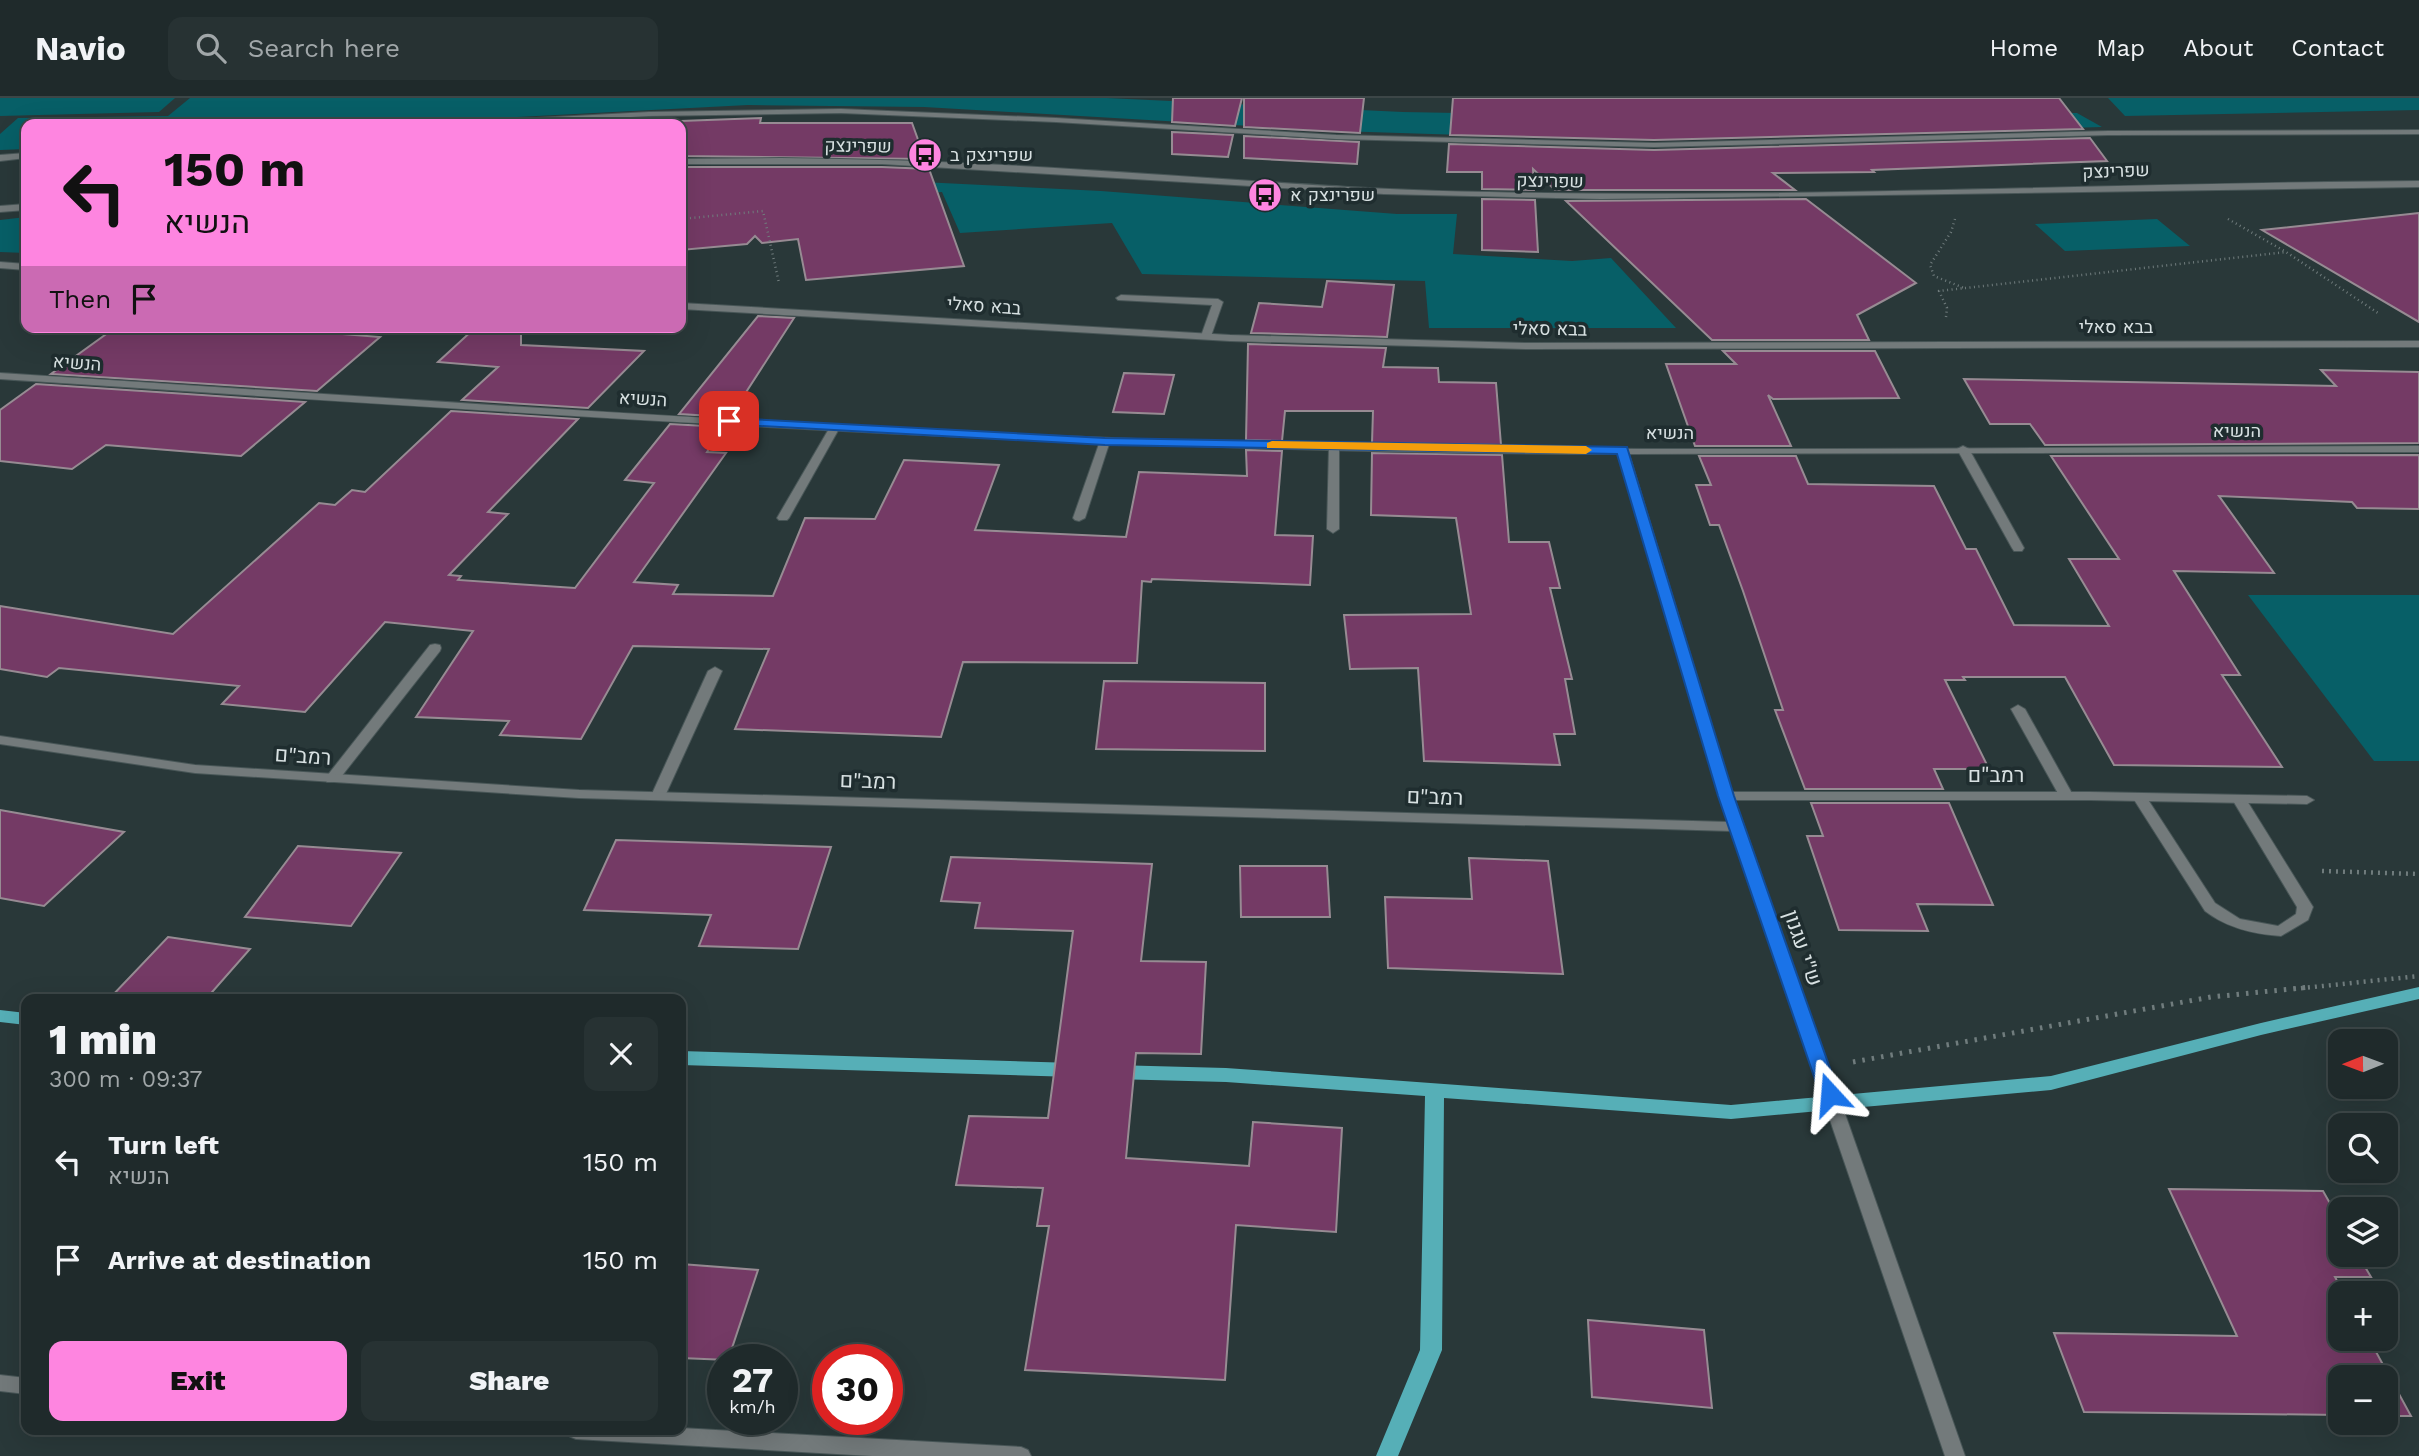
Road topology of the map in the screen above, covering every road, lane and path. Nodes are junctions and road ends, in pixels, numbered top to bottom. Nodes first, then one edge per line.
1 (561, 119) edge
2 (2419, 132) edge
3 (21, 156) edge
4 (0, 158) edge
5 (686, 162) edge
6 (2419, 184) edge
7 (1980, 191) junction
8 (21, 207) edge
9 (0, 209) edge
10 (2227, 218) dead end
11 (686, 219) edge
12 (2286, 252) junction
13 (0, 265) edge
14 (21, 267) edge
15 (1965, 288) junction
16 (1121, 298) dead end
17 (686, 306) edge
18 (785, 311) junction
19 (2387, 319) dead end
20 (1206, 337) junction
21 (2419, 344) edge
22 (1940, 346) junction
23 (0, 376) edge
24 (835, 427) junction
25 (1105, 442) junction
26 (1334, 446) junction
27 (1963, 449) junction
28 (2419, 449) edge
29 (1623, 450) junction
30 (783, 518) dead end
31 (1079, 518) dead end
32 (1333, 529) dead end
33 (2018, 548) dead end
34 (435, 648) dead end
35 (715, 671) dead end
36 (2018, 709) dead end
37 (0, 740) edge
38 (332, 779) junction
39 (658, 796) junction
40 (1726, 796) junction
41 (2067, 797) junction
42 (2140, 798) junction
43 (2239, 799) junction
44 (2307, 800) dead end
45 (1738, 827) junction
46 (2283, 869) junction
47 (2419, 873) edge
48 (2419, 976) edge
49 (1821, 1068) junction
50 (0, 1382) edge
51 (21, 1384) edge
52 (662, 1435) edge
53 (1021, 1456) edge
54 (1955, 1456) edge

1 - 2 street
3 - 4 street
5 - 7 street, שפרינצק
6 - 7 street, שפרינצק
7 - 15 path
8 - 9 street
10 - 12 path
11 - 18 path
12 - 15 path
12 - 19 path
13 - 14 street
15 - 22 path
16 - 20 street
17 - 18 street, בבא סאלי
18 - 20 street, בבא סאלי
20 - 22 street, בבא סאלי
21 - 22 street, בבא סאלי
23 - 24 street, הנשיא
24 - 25 street, הנשיא
24 - 30 street
25 - 26 street, הנשיא
25 - 31 street
26 - 29 street, הנשיא
26 - 32 street
27 - 28 street, הנשיא
27 - 29 street, הנשיא
27 - 33 street
29 - 40 street, ש"י עגנון
34 - 38 street
35 - 39 street
36 - 41 street
37 - 38 street, רמב"ם
38 - 39 street, רמב"ם
39 - 45 street, רמב"ם
40 - 41 street, רמב"ם
40 - 45 street, ש"י עגנון
41 - 42 street, רמב"ם
42 - 43 street, רמב"ם
42 - 46 street
43 - 44 street, רמב"ם
43 - 46 street
45 - 49 street, ש"י עגנון
46 - 47 path
48 - 49 path
49 - 54 street, ש"י עגנון
50 - 51 street
52 - 53 street

